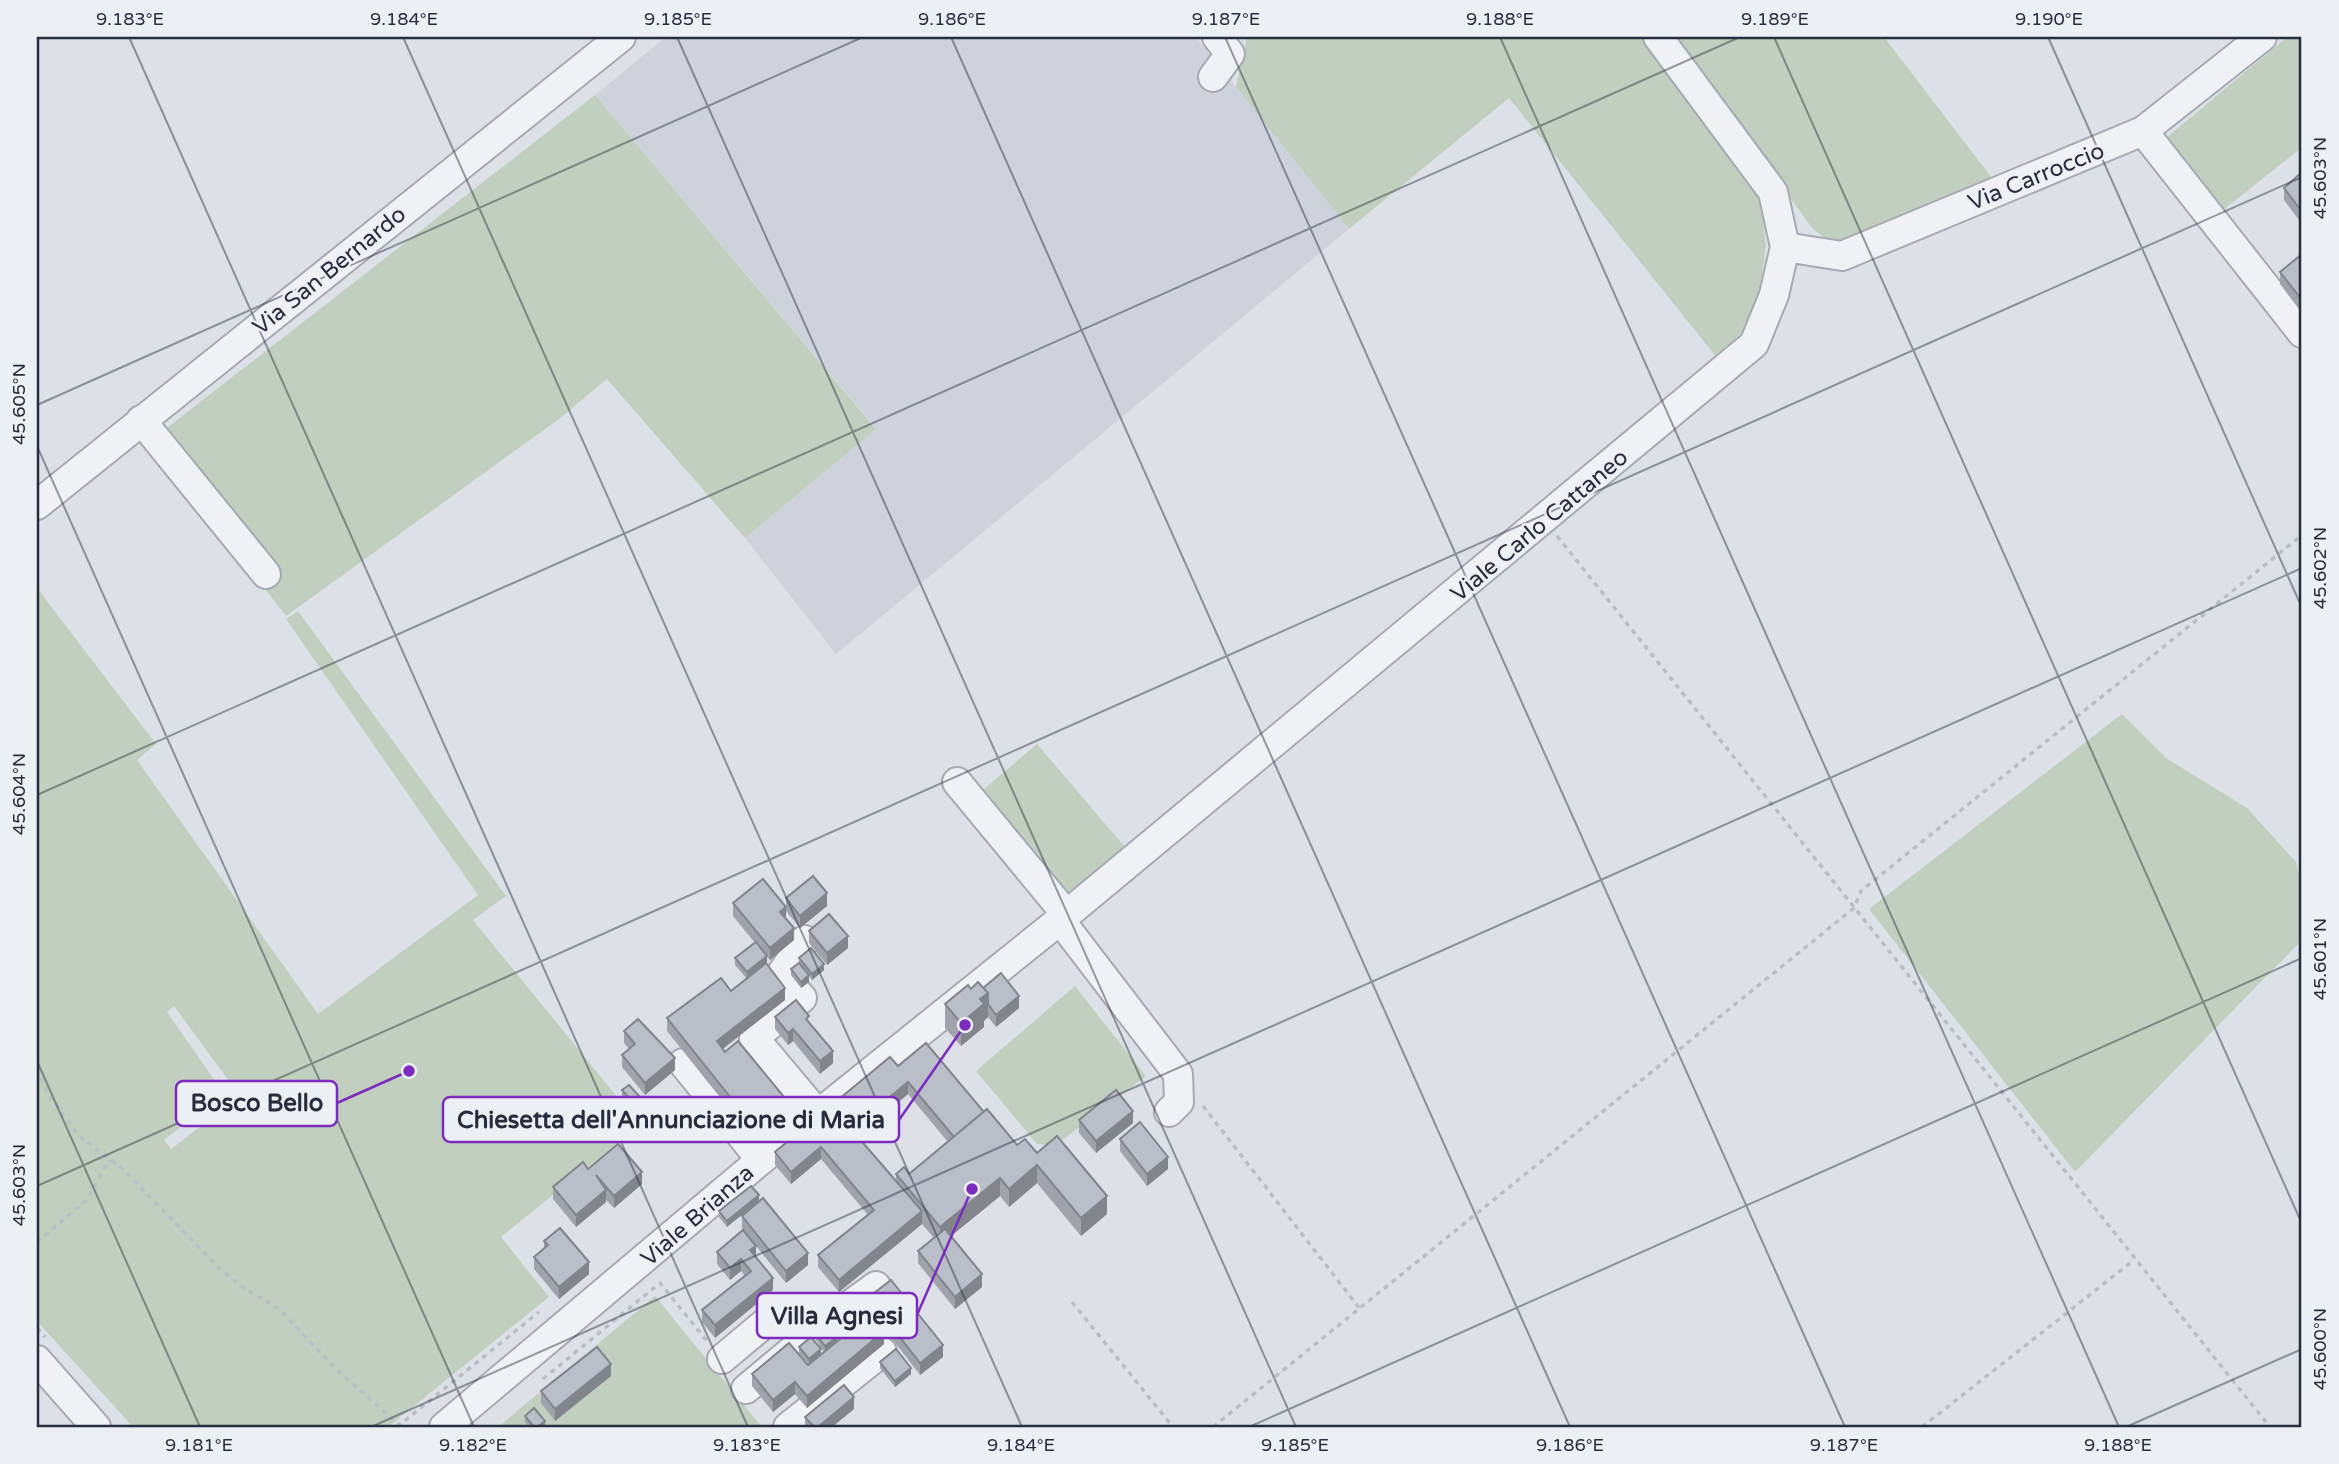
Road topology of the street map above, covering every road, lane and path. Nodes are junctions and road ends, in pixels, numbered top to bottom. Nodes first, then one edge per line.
1 (621, 37) edge
2 (1217, 37) edge
3 (1658, 37) edge
4 (2262, 37) edge
5 (1213, 77) dead end
6 (2143, 131) junction
7 (1785, 247) junction
8 (2302, 333) edge
9 (141, 420) junction
10 (37, 505) edge
11 (1544, 521) junction
12 (2302, 535) edge
13 (266, 575) dead end
14 (957, 782) dead end
15 (1854, 908) junction
16 (1059, 920) junction
17 (805, 940) dead end
18 (683, 1063) dead end
19 (37, 1069) edge
20 (1203, 1106) dead end
21 (1170, 1112) dead end
22 (817, 1113) junction
23 (109, 1160) junction
24 (761, 1160) junction
25 (37, 1242) edge
26 (2133, 1260) junction
27 (660, 1283) dead end
28 (876, 1286) dead end
29 (1072, 1302) dead end
30 (1360, 1309) junction
31 (777, 1313) dead end
32 (882, 1352) dead end
33 (722, 1359) dead end
34 (37, 1360) edge
35 (542, 1379) dead end
36 (746, 1389) dead end
37 (433, 1398) dead end
38 (398, 1426) edge
39 (96, 1427) edge
40 (444, 1427) edge
41 (788, 1427) edge
42 (1174, 1427) edge
43 (1213, 1427) edge
44 (1922, 1427) edge
45 (2270, 1427) edge

1 - 9 street, Via San Bernardo
2 - 5 street
3 - 7 street, Viale Carlo Cattaneo
4 - 6 street, Via Carroccio
6 - 7 street, Via Carroccio
6 - 8 street
7 - 11 street, Viale Carlo Cattaneo
9 - 10 street, Via San Bernardo
9 - 13 street
11 - 15 path
11 - 16 street, Viale Carlo Cattaneo
12 - 15 path
14 - 16 street
15 - 26 path
15 - 30 path
16 - 21 street
16 - 22 street, Viale Brianza
17 - 22 street
18 - 24 street
19 - 23 path
20 - 30 path
22 - 24 street, Viale Brianza
23 - 25 path
23 - 38 path
24 - 40 street, Viale Brianza
26 - 44 path
26 - 45 path
27 - 35 path
28 - 36 street
29 - 42 path
30 - 43 path
31 - 33 street
32 - 41 street
34 - 39 street
37 - 38 path

